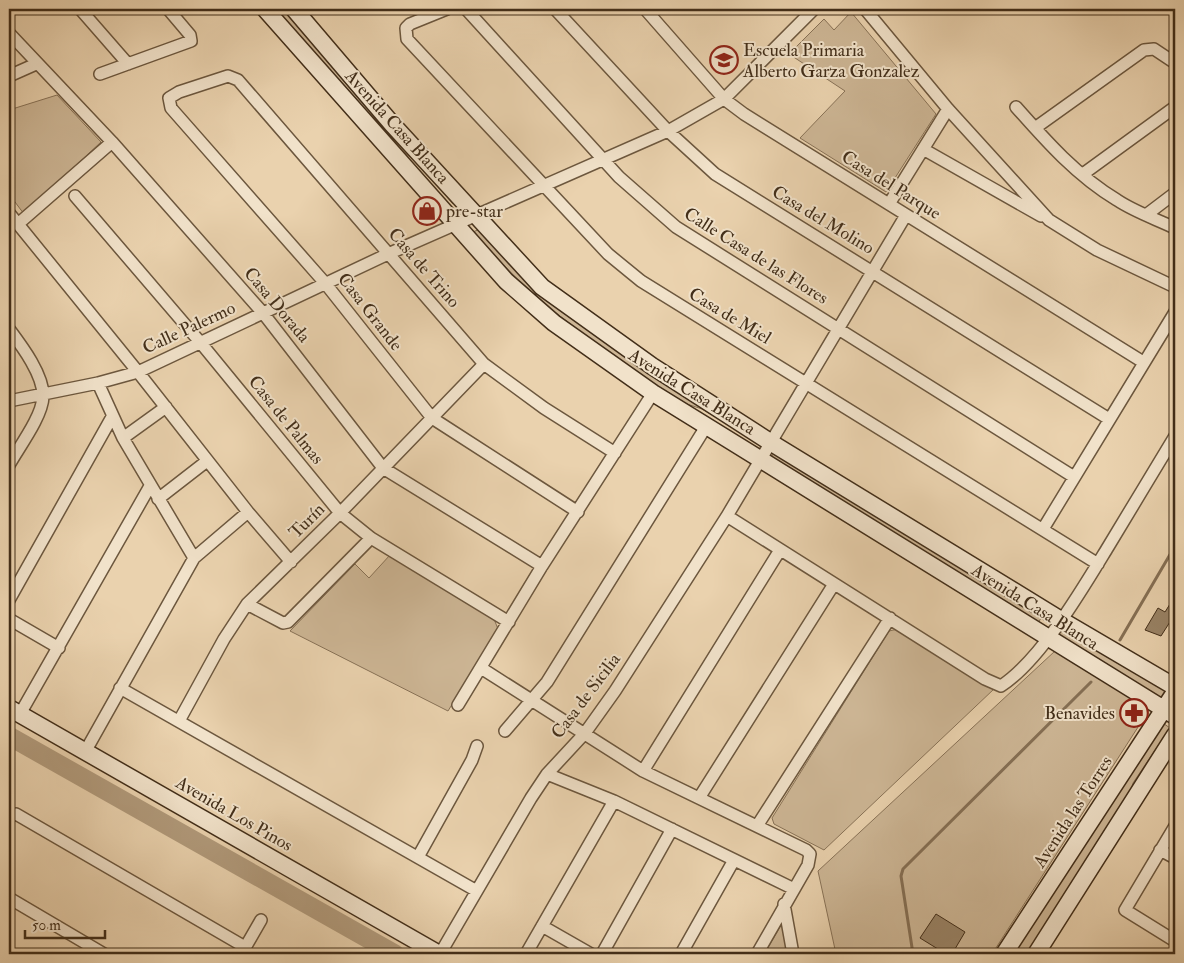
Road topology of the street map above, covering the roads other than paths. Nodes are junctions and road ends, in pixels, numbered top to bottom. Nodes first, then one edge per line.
1 (80, 9) edge
2 (168, 9) edge
3 (265, 9) edge
4 (294, 9) edge
5 (447, 9) edge
6 (466, 9) edge
7 (555, 9) edge
8 (645, 9) edge
9 (814, 9) edge
10 (865, 9) edge
11 (9, 33) edge
12 (1175, 63) edge
13 (36, 64) junction
14 (128, 64) junction
15 (100, 74) dead end
16 (9, 76) edge
17 (169, 98) joint
18 (724, 99) junction
19 (1016, 107) dead end
20 (1175, 107) edge
21 (948, 109) junction
22 (1035, 128) junction
23 (668, 131) junction
24 (112, 142) junction
25 (923, 149) junction
26 (604, 159) junction
27 (1083, 174) junction
28 (542, 186) junction
29 (1175, 193) edge
30 (75, 196) dead end
31 (889, 204) junction
32 (9, 213) edge
33 (474, 215) junction
34 (906, 215) junction
35 (1146, 215) junction
36 (1050, 220) junction
37 (456, 223) junction
38 (18, 224) junction
39 (1175, 228) edge
40 (388, 254) junction
41 (873, 271) junction
42 (326, 284) junction
43 (1175, 287) edge
44 (1175, 312) edge
45 (263, 313) junction
46 (838, 328) junction
47 (9, 329) edge
48 (200, 342) junction
49 (1143, 362) junction
50 (484, 364) junction
51 (138, 372) junction
52 (806, 381) junction
53 (98, 383) junction
54 (652, 393) junction
55 (43, 395) junction
56 (9, 401) edge
57 (166, 408) junction
58 (112, 417) junction
59 (432, 418) junction
60 (1109, 418) junction
61 (707, 425) junction
62 (1175, 436) edge
63 (123, 438) junction
64 (770, 442) junction
65 (615, 453) junction
66 (760, 458) junction
67 (207, 461) junction
68 (9, 465) edge
69 (383, 468) junction
70 (1074, 477) junction
71 (150, 486) junction
72 (158, 499) junction
73 (248, 512) junction
74 (578, 512) junction
75 (340, 513) junction
76 (727, 516) junction
77 (1042, 529) junction
78 (371, 538) junction
79 (780, 550) junction
80 (194, 558) junction
81 (291, 562) junction
82 (1098, 564) junction
83 (542, 566) junction
84 (834, 584) junction
85 (9, 600) edge
86 (247, 604) junction
87 (890, 618) junction
88 (9, 619) edge
89 (1061, 620) junction
90 (509, 622) junction
91 (1048, 638) junction
92 (59, 648) junction
93 (481, 668) junction
94 (1175, 687) edge
95 (120, 688) junction
96 (1175, 692) edge
97 (530, 699) junction
98 (458, 705) dead end
99 (14, 711) edge
100 (1170, 713) edge
101 (179, 721) junction
102 (505, 731) dead end
103 (585, 733) junction
104 (1175, 735) edge
105 (477, 746) dead end
106 (85, 752) junction
107 (643, 771) junction
108 (547, 774) junction
109 (699, 798) junction
110 (614, 801) junction
111 (10, 815) edge
112 (757, 826) junction
113 (1175, 826) edge
114 (672, 829) junction
115 (1160, 850) junction
116 (418, 857) junction
117 (1175, 858) edge
118 (734, 860) junction
119 (794, 889) junction
120 (475, 890) junction
121 (9, 898) edge
122 (784, 904) junction
123 (261, 920) dead end
124 (542, 926) junction
125 (1175, 941) edge
126 (243, 951) edge
127 (104, 954) edge
128 (439, 954) edge
129 (526, 954) edge
130 (591, 954) edge
131 (602, 954) edge
132 (681, 954) edge
133 (757, 954) edge
134 (793, 954) edge
135 (1004, 954) edge
136 (1036, 954) edge

1 - 14 street
2 - 14 street
3 - 37 street, Avenida Casa Blanca
4 - 33 street, Avenida Casa Blanca
5 - 28 street, Casa de Miel
6 - 26 street, Calle Casa de las Flores
7 - 23 street, Casa del Molino
8 - 18 street, Casa del Parque
9 - 18 street, Calle Palermo
10 - 21 street
11 - 13 street, Casa Dorada
12 - 22 street
13 - 16 street
13 - 24 street, Casa Dorada
14 - 15 street
17 - 40 street, Casa de Trino
17 - 42 street, Casa Grande
18 - 23 street, Calle Palermo
18 - 31 street, Casa del Parque
19 - 22 street
20 - 27 street
21 - 25 street
21 - 36 street
22 - 27 street
23 - 26 street, Calle Palermo
23 - 41 street, Casa del Molino
24 - 38 street
24 - 45 street, Casa Dorada
25 - 31 street
25 - 36 street
26 - 28 street, Calle Palermo
26 - 46 street, Calle Casa de las Flores
27 - 35 street
28 - 33 street, Calle Palermo
28 - 52 street, Casa de Miel
29 - 35 street
30 - 48 street, Casa de Palmas
31 - 34 street, Casa del Parque
32 - 38 street
33 - 37 street, Calle Palermo
33 - 64 street, Avenida Casa Blanca
34 - 41 street, Casa de Sicilia
34 - 49 street, Casa del Parque
35 - 39 street
36 - 43 street
37 - 40 street, Calle Palermo
37 - 54 street, Avenida Casa Blanca
38 - 51 street
40 - 42 street, Calle Palermo
40 - 50 street, Casa de Trino
41 - 46 street, Casa de Sicilia
41 - 60 street, Casa del Molino
42 - 45 street, Calle Palermo
42 - 59 street, Casa Grande
44 - 49 street
45 - 48 street, Calle Palermo
45 - 69 street, Casa Dorada
46 - 52 street, Casa de Sicilia
46 - 70 street, Calle Casa de las Flores
47 - 55 street
48 - 51 street, Calle Palermo
48 - 75 street, Casa de Palmas
49 - 60 street
50 - 59 street, Turín
50 - 65 street, Casa de Trino
51 - 53 street, Calle Palermo
51 - 57 street
52 - 64 street, Casa de Sicilia
52 - 77 street, Casa de Miel
53 - 55 street, Calle Palermo
53 - 58 street
54 - 61 street, Avenida Casa Blanca
54 - 65 street
55 - 56 street, Calle Palermo
55 - 68 street
57 - 63 street
57 - 67 street
58 - 63 street
58 - 85 street
59 - 69 street, Turín
59 - 74 street, Casa Grande
60 - 70 street
61 - 66 street, Avenida Casa Blanca
61 - 97 street
62 - 82 street
63 - 71 street
64 - 66 street, Casa de Sicilia
64 - 89 street, Avenida Casa Blanca
65 - 74 street
66 - 76 street, Casa de Sicilia
66 - 91 street, Avenida Casa Blanca
67 - 72 street
67 - 73 street
69 - 75 street, Turín
69 - 83 street, Casa Dorada
70 - 77 street
71 - 72 street
71 - 92 street
72 - 80 street
73 - 80 street
73 - 81 street
74 - 83 street
75 - 78 street, Casa de Palmas
75 - 81 street, Turín
76 - 79 street
76 - 103 street, Casa de Sicilia
77 - 82 street, Casa de Miel
78 - 86 street
78 - 90 street, Casa de Palmas
79 - 84 street
79 - 107 street
80 - 95 street
81 - 86 street, Turín
82 - 89 street
83 - 90 street
84 - 87 street
84 - 109 street
86 - 101 street, Turín
87 - 91 street
87 - 112 street
88 - 92 street
89 - 91 street
89 - 94 street, Avenida Casa Blanca
90 - 93 street
91 - 100 street, Avenida Casa Blanca
92 - 99 street
93 - 97 street
93 - 98 street
95 - 101 street
95 - 106 street
96 - 100 street, Avenida las Torres
97 - 102 street
97 - 103 street
99 - 106 street, Avenida Los Pinos
100 - 135 street, Avenida las Torres
101 - 116 street
103 - 107 street
103 - 108 street, Casa de Sicilia
104 - 136 street
105 - 116 street
106 - 128 street, Avenida Los Pinos
107 - 109 street
108 - 110 street
108 - 120 street, Casa de Sicilia
109 - 112 street
110 - 114 street
110 - 124 street
111 - 126 street
112 - 119 street
113 - 115 street
114 - 118 street
114 - 131 street
115 - 117 street
115 - 125 street
116 - 120 street
118 - 119 street
118 - 132 street
119 - 122 street
120 - 128 street, Casa de Sicilia
121 - 127 street
122 - 133 street
122 - 134 street
123 - 126 street
124 - 129 street
124 - 130 street

